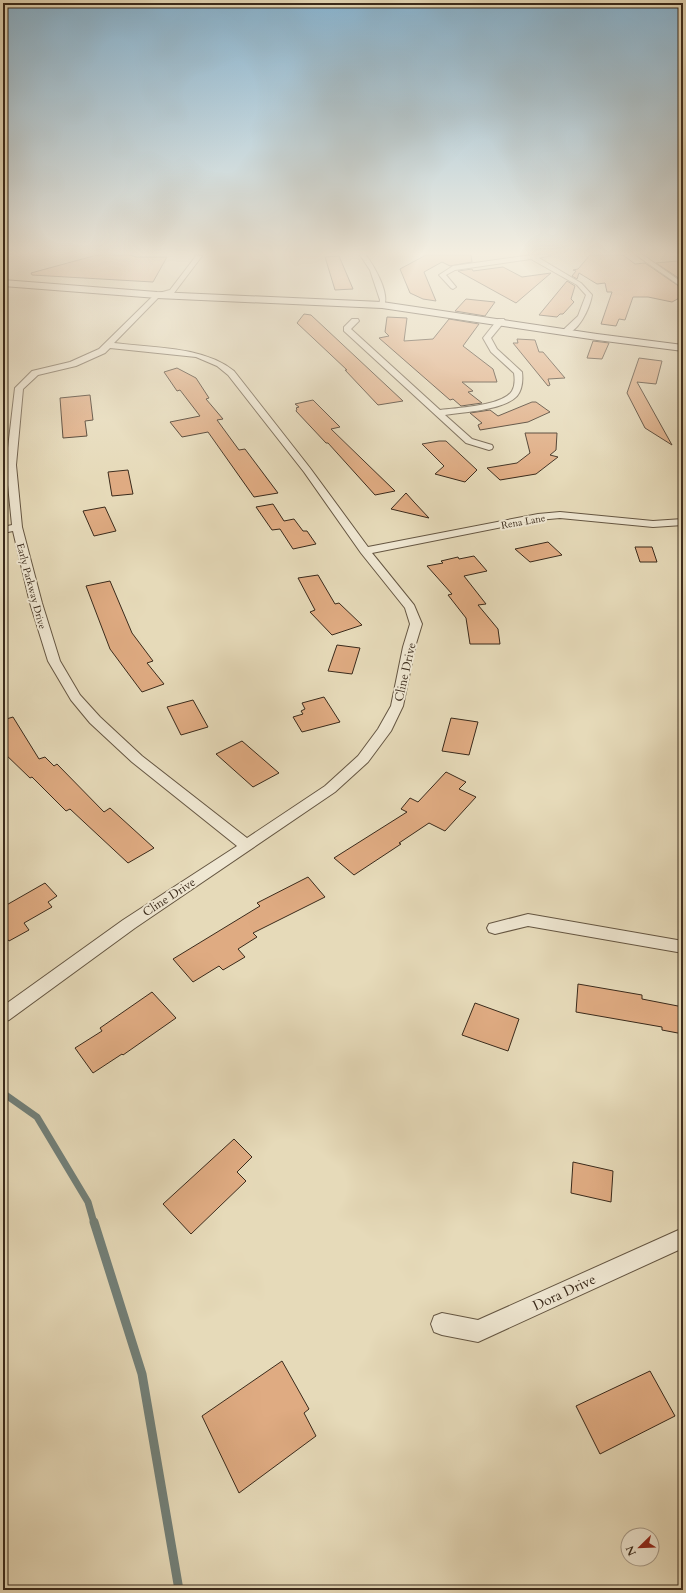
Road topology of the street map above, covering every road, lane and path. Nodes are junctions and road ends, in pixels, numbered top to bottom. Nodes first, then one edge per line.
1 (123, 329) edge
2 (347, 329) edge
3 (495, 329) edge
4 (550, 329) edge
5 (570, 329) edge
6 (565, 332) junction
7 (107, 345) junction
8 (683, 348) edge
9 (439, 413) junction
10 (489, 447) dead end
11 (683, 522) edge
12 (17, 527) junction
13 (3, 530) edge
14 (365, 551) junction
15 (247, 846) junction
16 (495, 928) dead end
17 (683, 946) edge
18 (3, 1015) edge
19 (683, 1238) edge
20 (442, 1324) dead end

1 - 7 street, Early Parkway Drive
2 - 9 street
3 - 9 street
4 - 6 street
5 - 6 street
6 - 8 street
7 - 12 street, Early Parkway Drive
7 - 14 street, Cline Drive
9 - 10 street
11 - 14 street, Rena Lane
12 - 13 street
12 - 15 street, Early Parkway Drive
14 - 15 street, Cline Drive
15 - 18 street, Cline Drive
16 - 17 street
19 - 20 street, Dora Drive

